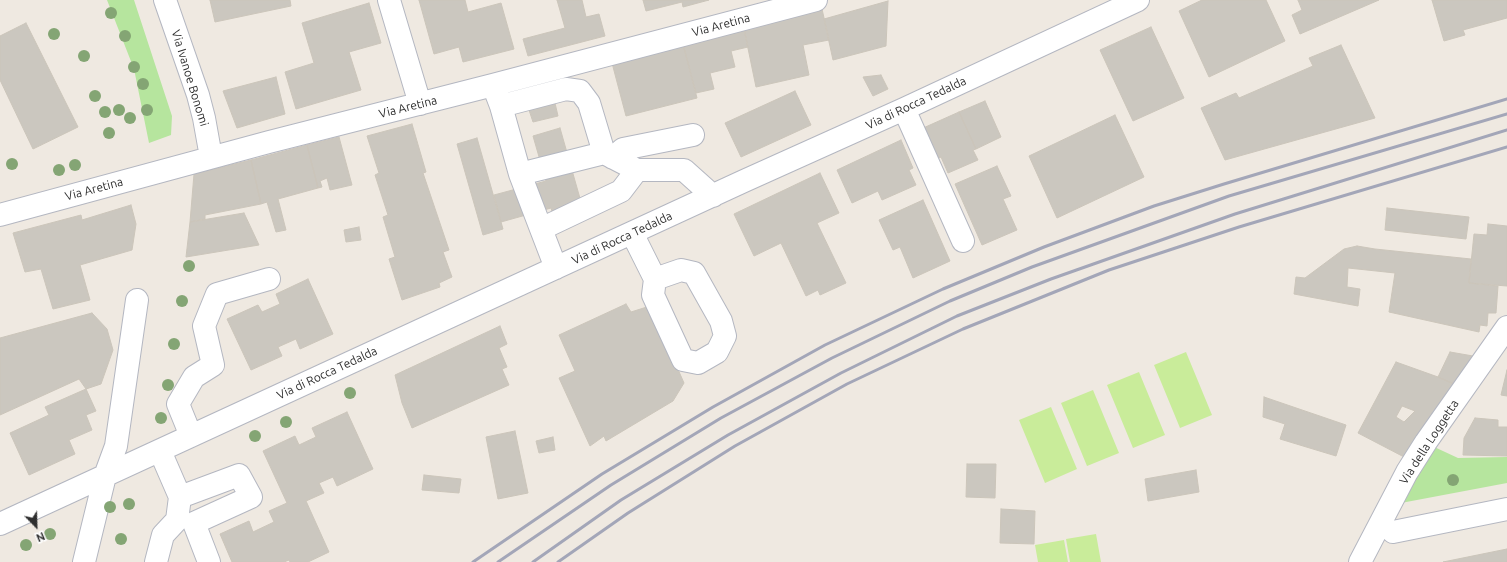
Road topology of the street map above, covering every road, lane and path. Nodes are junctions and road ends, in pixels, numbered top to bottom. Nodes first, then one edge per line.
1 (165, 0) edge
2 (389, 0) edge
3 (816, 0) edge
4 (1138, 0) edge
5 (493, 85) junction
6 (420, 104) junction
7 (500, 106) junction
8 (904, 109) junction
9 (694, 135) dead end
10 (609, 155) junction
11 (211, 157) junction
12 (638, 170) junction
13 (520, 174) junction
14 (713, 196) junction
15 (0, 215) edge
16 (541, 228) junction
17 (632, 233) junction
18 (963, 241) dead end
19 (556, 268) junction
20 (269, 279) dead end
21 (655, 279) dead end
22 (136, 300) dead end
23 (1507, 327) edge
24 (191, 436) junction
25 (160, 451) junction
26 (105, 476) junction
27 (180, 497) junction
28 (1507, 509) edge
29 (186, 521) junction
30 (0, 524) edge
31 (1393, 532) dead end
32 (84, 562) edge
33 (156, 562) edge
34 (209, 562) edge
35 (1360, 562) edge

1 - 11 street, Via Ivanoe Bonomi
2 - 6 street
3 - 5 street, Via Aretina
4 - 8 street, Via di Rocca Tedalda
5 - 6 street, Via Aretina
5 - 7 street
6 - 11 street, Via Aretina
7 - 10 street
7 - 13 street
8 - 14 street, Via di Rocca Tedalda
8 - 18 street
9 - 10 street
10 - 12 street
10 - 13 street
11 - 15 street, Via Aretina
12 - 14 street
12 - 16 street
13 - 16 street
14 - 17 street, Via di Rocca Tedalda
16 - 19 street
17 - 19 street, Via di Rocca Tedalda
17 - 21 street
19 - 24 street, Via di Rocca Tedalda
20 - 24 street
22 - 26 street
23 - 35 street, Via della Loggetta
24 - 25 street, Via di Rocca Tedalda
25 - 26 street, Via di Rocca Tedalda
25 - 27 street
26 - 30 street, Via di Rocca Tedalda
26 - 32 street
27 - 29 street
27 - 29 street
28 - 31 street
29 - 33 street
29 - 34 street

